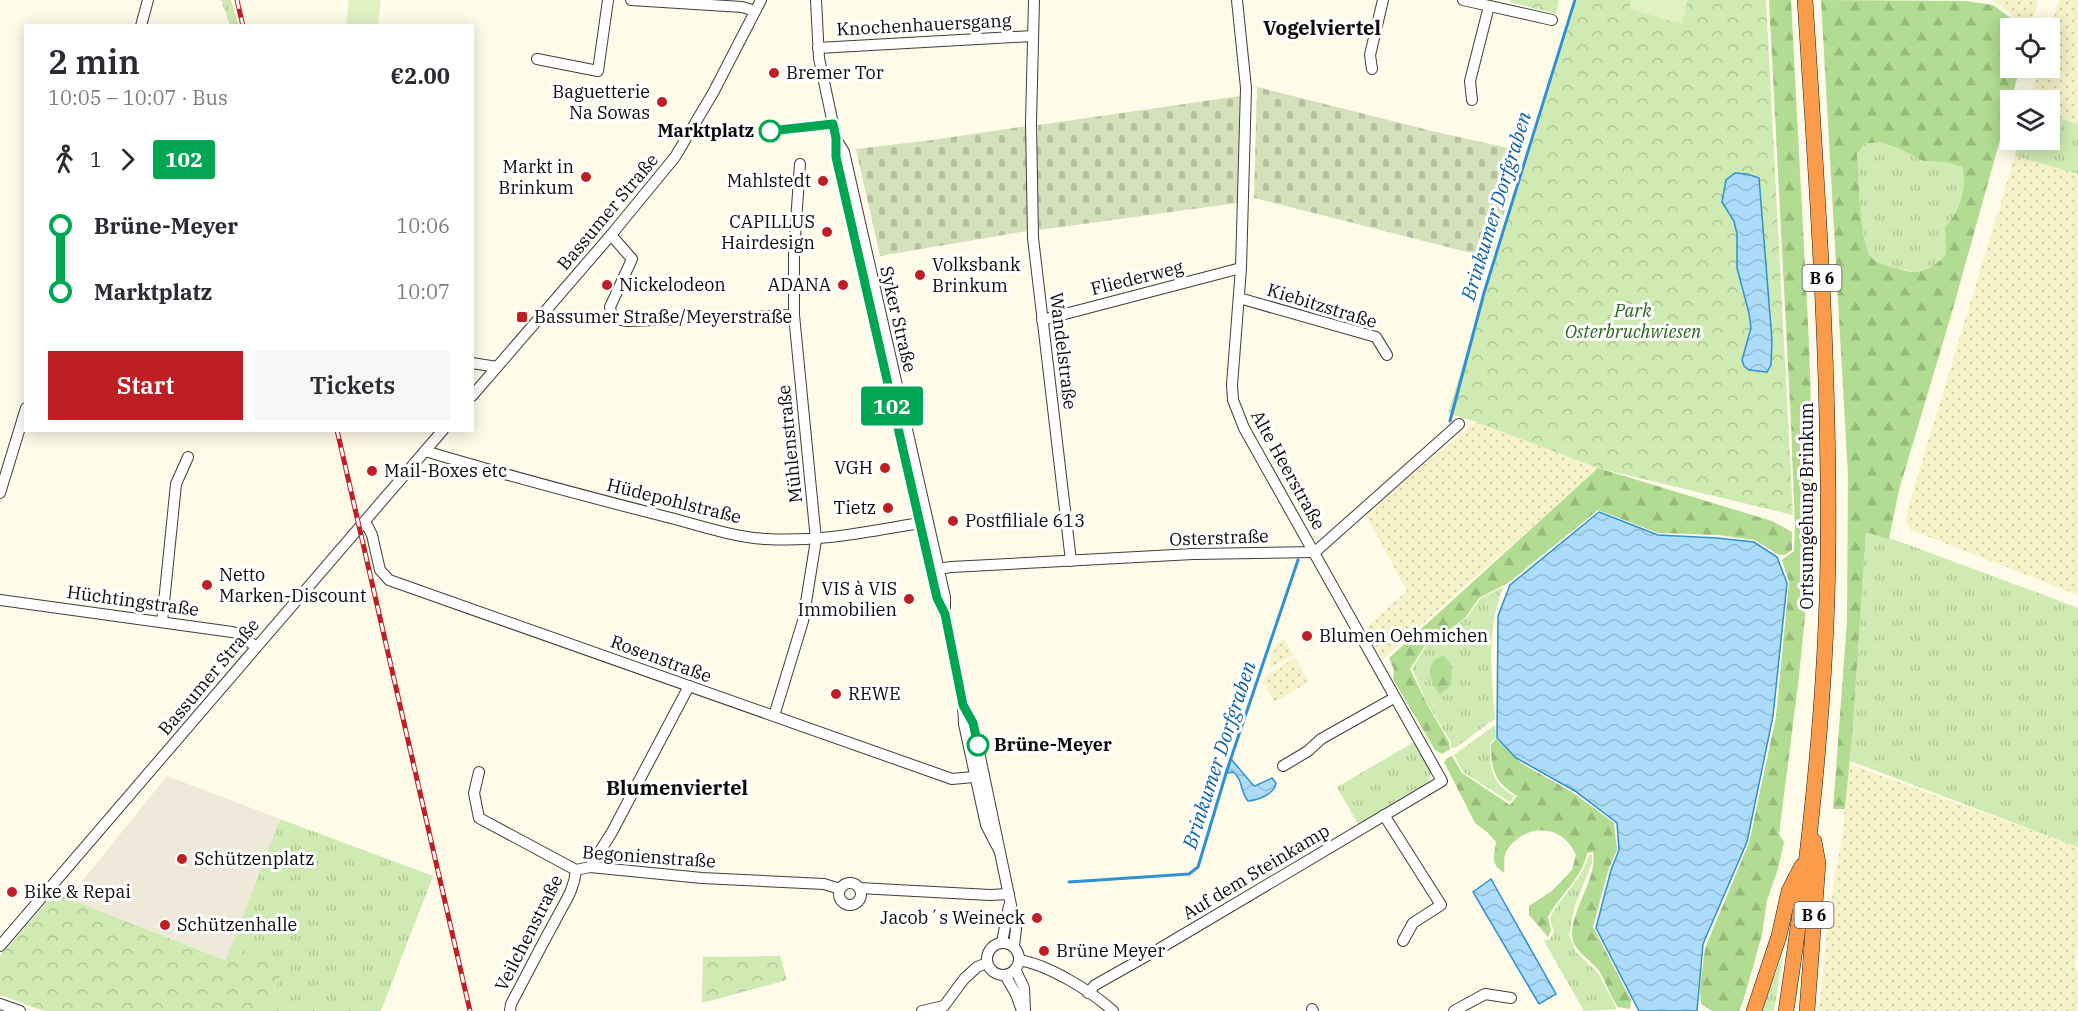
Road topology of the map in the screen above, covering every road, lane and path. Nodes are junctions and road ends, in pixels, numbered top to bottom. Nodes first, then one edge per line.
1 (148, 0) edge
2 (608, 0) edge
3 (631, 0) edge
4 (761, 0) edge
5 (816, 0) edge
6 (1034, 0) edge
7 (1237, 0) edge
8 (1383, 0) edge
9 (1463, 0) edge
10 (1805, 0) edge
11 (1497, 5) edge
12 (755, 11) junction
13 (1552, 20) dead end
14 (142, 24) edge
15 (1033, 36) junction
16 (818, 48) junction
17 (537, 59) dead end
18 (1372, 69) dead end
19 (1472, 100) dead end
20 (836, 138) junction
21 (800, 164) dead end
22 (611, 235) junction
23 (1241, 268) junction
24 (1239, 298) junction
25 (794, 315) junction
26 (1042, 320) junction
27 (1387, 355) dead end
28 (474, 363) edge
29 (497, 368) junction
30 (474, 394) edge
31 (24, 415) edge
32 (1459, 424) dead end
33 (441, 432) edge
34 (425, 451) junction
35 (188, 457) dead end
36 (0, 493) edge
37 (365, 521) junction
38 (920, 524) junction
39 (816, 540) junction
40 (1315, 552) junction
41 (1071, 561) junction
42 (935, 570) junction
43 (0, 600) edge
44 (162, 622) junction
45 (256, 647) junction
46 (688, 686) junction
47 (1394, 698) junction
48 (774, 716) junction
49 (1283, 766) dead end
50 (479, 772) dead end
51 (980, 777) junction
52 (1442, 781) joint
53 (1384, 815) junction
54 (1811, 819) junction
55 (1807, 855) junction
56 (590, 867) junction
57 (576, 870) junction
58 (859, 888) junction
59 (840, 889) junction
60 (1009, 894) junction
61 (1403, 941) dead end
62 (1002, 942) junction
63 (0, 946) edge
64 (1014, 946) junction
65 (987, 963) junction
66 (1017, 965) junction
67 (1005, 975) junction
68 (1088, 993) junction
69 (1511, 998) dead end
70 (0, 1004) edge
71 (929, 1010) edge
72 (20, 1011) edge
73 (505, 1011) edge
74 (511, 1011) edge
75 (1023, 1011) edge
76 (1113, 1011) edge
77 (1454, 1011) edge
78 (1754, 1011) edge
79 (1786, 1011) edge
80 (1807, 1011) edge

1 - 14 street
2 - 17 street
3 - 12 street
4 - 12 street, Bassumer Straße
5 - 16 street, Syker Straße
6 - 15 street, Wandelstraße
7 - 23 street, Alte Heerstraße
8 - 18 street
9 - 11 street
10 - 54 highway, Ortsumgehung Brinkum / B 6
11 - 13 street
11 - 19 street
12 - 22 street, Bassumer Straße
15 - 16 street, Knochenhauersgang
15 - 26 street, Wandelstraße
16 - 20 street, Syker Straße
20 - 38 street, Syker Straße
20 - 42 street, Syker Straße
21 - 25 street, Mühlenstraße
22 - 25 street
22 - 29 street, Bassumer Straße
23 - 24 street, Alte Heerstraße
23 - 26 street, Fliederweg
24 - 27 street, Kiebitzstraße
24 - 40 street, Alte Heerstraße
25 - 39 street, Mühlenstraße
26 - 41 street, Wandelstraße
28 - 29 street
29 - 30 street, Bassumer Straße
31 - 36 street
32 - 40 street
33 - 34 street, Bassumer Straße
34 - 37 street, Bassumer Straße
34 - 39 street, Hüdepohlstraße
35 - 44 street
37 - 45 street, Bassumer Straße
37 - 46 street, Rosenstraße
38 - 39 street, Hüdepohlstraße
38 - 42 street, Syker Straße
39 - 48 street, Mühlenstraße
40 - 41 street, Osterstraße
40 - 47 street, Alte Heerstraße
41 - 42 street, Osterstraße
42 - 51 street, Syker Straße
43 - 44 street, Hüchtingstraße
44 - 45 street, Hüchtingstraße
45 - 63 street, Bassumer Straße
46 - 48 street, Rosenstraße
46 - 56 street
47 - 49 street
47 - 52 street, Alte Heerstraße
48 - 51 street, Rosenstraße
50 - 57 street, Begonienstraße
51 - 60 street, Syker Straße
52 - 53 street, Auf dem Steinkamp
53 - 61 street
53 - 68 street, Auf dem Steinkamp
54 - 55 highway, Ortsumgehung Brinkum / B 6
54 - 80 highway, B 6
55 - 78 highway, B 6
55 - 79 highway, Ortsumgehung Brinkum / B 6
56 - 57 street, Begonienstraße
56 - 59 street, Begonienstraße
57 - 74 street, Veilchenstraße
58 - 59 street, Begonienstraße
58 - 59 street, Begonienstraße
58 - 60 street, Begonienstraße
60 - 62 street, Syker Straße
60 - 64 street, Syker Straße
62 - 64 street
62 - 65 street
64 - 66 street
65 - 67 street
65 - 71 street
66 - 67 street
66 - 68 street
66 - 75 street
67 - 75 street
68 - 76 street
69 - 77 street
70 - 72 street
73 - 74 street, Veilchenstraße

